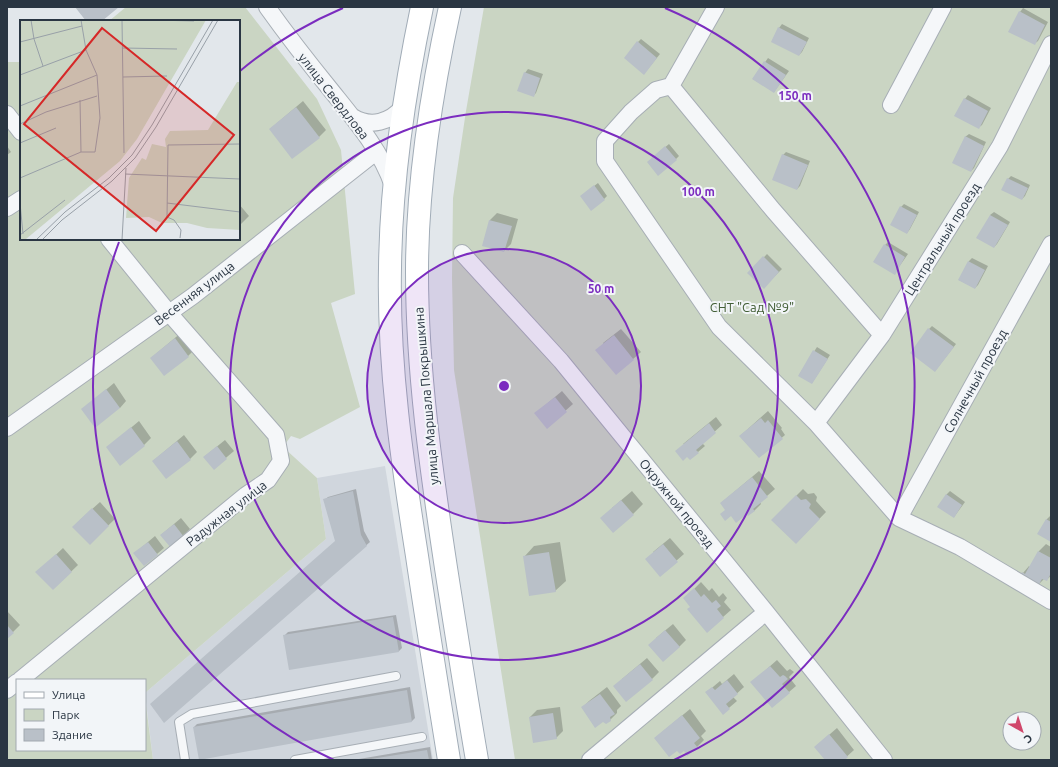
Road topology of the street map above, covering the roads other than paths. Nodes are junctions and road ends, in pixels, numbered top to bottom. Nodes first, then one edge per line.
1 (267, 7) edge
2 (422, 7) edge
3 (450, 7) edge
4 (716, 7) edge
5 (943, 7) edge
6 (1051, 44) edge
7 (671, 86) junction
8 (891, 105) dead end
9 (403, 107) junction
10 (7, 114) edge
11 (353, 118) junction
12 (20, 131) edge
13 (376, 152) junction
14 (394, 188) junction
15 (20, 200) edge
16 (7, 208) edge
17 (110, 240) edge
18 (1051, 244) edge
19 (462, 253) dead end
20 (169, 313) junction
21 (882, 335) junction
22 (816, 423) junction
23 (7, 428) edge
24 (899, 518) junction
25 (1051, 600) edge
26 (766, 612) junction
27 (396, 676) dead end
28 (21, 679) edge
29 (16, 683) edge
30 (7, 690) edge
31 (422, 737) dead end
32 (878, 758) edge
33 (185, 760) edge
34 (295, 760) edge
35 (449, 760) edge
36 (476, 760) edge
37 (590, 760) edge

1 - 11 street, улица Свердлова
2 - 9 main road
3 - 36 main road, улица Маршала Покрышкина
4 - 7 street
5 - 8 street
6 - 21 street, Центральный проезд
7 - 21 street
7 - 22 street
9 - 11 street
9 - 14 main road
10 - 12 street
11 - 13 street, улица Свердлова
13 - 14 street, улица Свердлова
13 - 20 street, Весенняя улица
14 - 35 main road
15 - 16 street
17 - 20 street, Радужная улица
18 - 24 street, Солнечный проезд
19 - 26 street, Окружной проезд
20 - 23 street, Весенняя улица
20 - 28 street, Радужная улица
21 - 22 street, Центральный проезд
22 - 24 street
24 - 25 street
26 - 32 street, Окружной проезд
26 - 37 street
27 - 33 lane
29 - 30 street
31 - 34 lane

